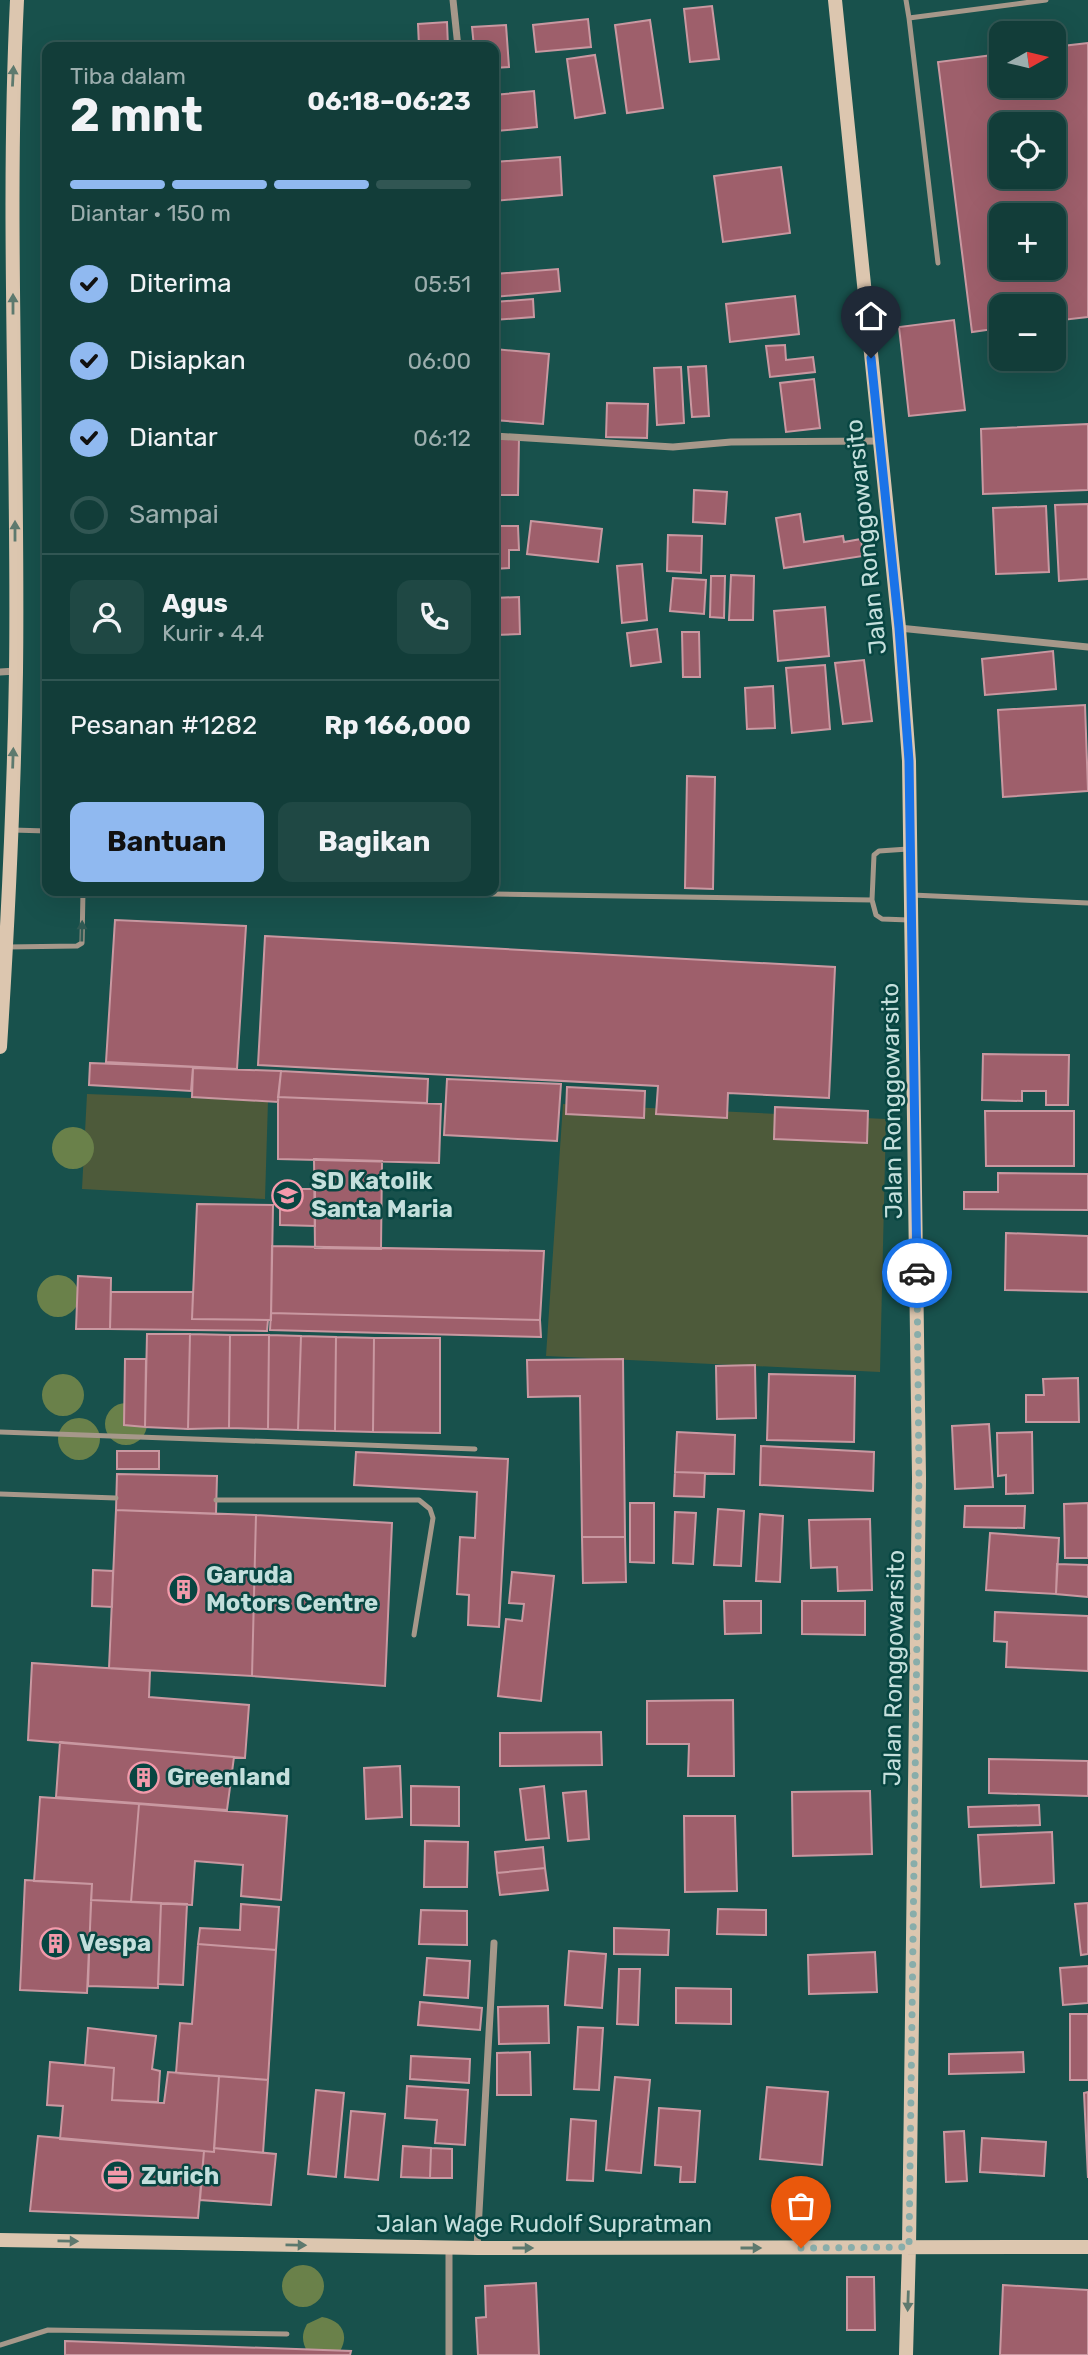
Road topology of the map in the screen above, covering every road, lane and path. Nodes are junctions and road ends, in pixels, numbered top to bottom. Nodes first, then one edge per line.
1 (17, 0) edge
2 (453, 0) edge
3 (835, 0) edge
4 (906, 0) edge
5 (1046, 0) edge
6 (909, 18) junction
7 (457, 42) edge
8 (938, 263) dead end
9 (499, 436) edge
10 (880, 441) junction
11 (899, 628) junction
12 (1088, 647) edge
13 (16, 671) junction
14 (0, 672) edge
15 (11, 830) junction
16 (42, 831) edge
17 (911, 849) junction
18 (5, 882) edge
19 (499, 894) edge
20 (912, 895) junction
21 (83, 896) edge
22 (872, 900) junction
23 (1088, 903) edge
24 (912, 920) junction
25 (6, 947) junction
26 (0, 1047) edge
27 (0, 1432) edge
28 (475, 1449) dead end
29 (0, 1494) edge
30 (116, 1498) dead end
31 (216, 1500) dead end
32 (414, 1635) dead end
33 (494, 1943) dead end
34 (0, 2240) edge
35 (909, 2247) junction
36 (1088, 2247) edge
37 (449, 2248) junction
38 (477, 2248) junction
39 (287, 2333) dead end
40 (0, 2345) edge
41 (449, 2355) edge
42 (906, 2355) edge

13 -> 1 street
2 - 7 street
3 - 10 street, Jalan Ronggowarsito
4 - 6 lane
5 - 6 lane
6 - 8 lane
9 - 10 street
10 - 11 street, Jalan Ronggowarsito
11 - 12 street
11 - 17 street, Jalan Ronggowarsito
13 - 14 street
15 -> 13 street
15 - 16 lane
15 - 18 street
17 - 20 street, Jalan Ronggowarsito
17 - 22 lane
18 - 25 street
19 - 22 lane
20 - 23 lane
20 - 24 street, Jalan Ronggowarsito
25 -> 21 lane
22 - 24 lane
24 - 35 street, Jalan Ronggowarsito
25 - 26 street
27 - 28 lane
29 - 30 lane
31 - 32 lane
33 - 38 street
34 -> 37 street, Jalan Wage Rudolf Supratman
35 - 36 street, Jalan Wage Rudolf Supratman
38 -> 35 street, Jalan Wage Rudolf Supratman
35 -> 42 street, Jalan Ronggowarsito
37 - 38 street, Jalan Wage Rudolf Supratman
37 - 41 street
39 - 40 lane

